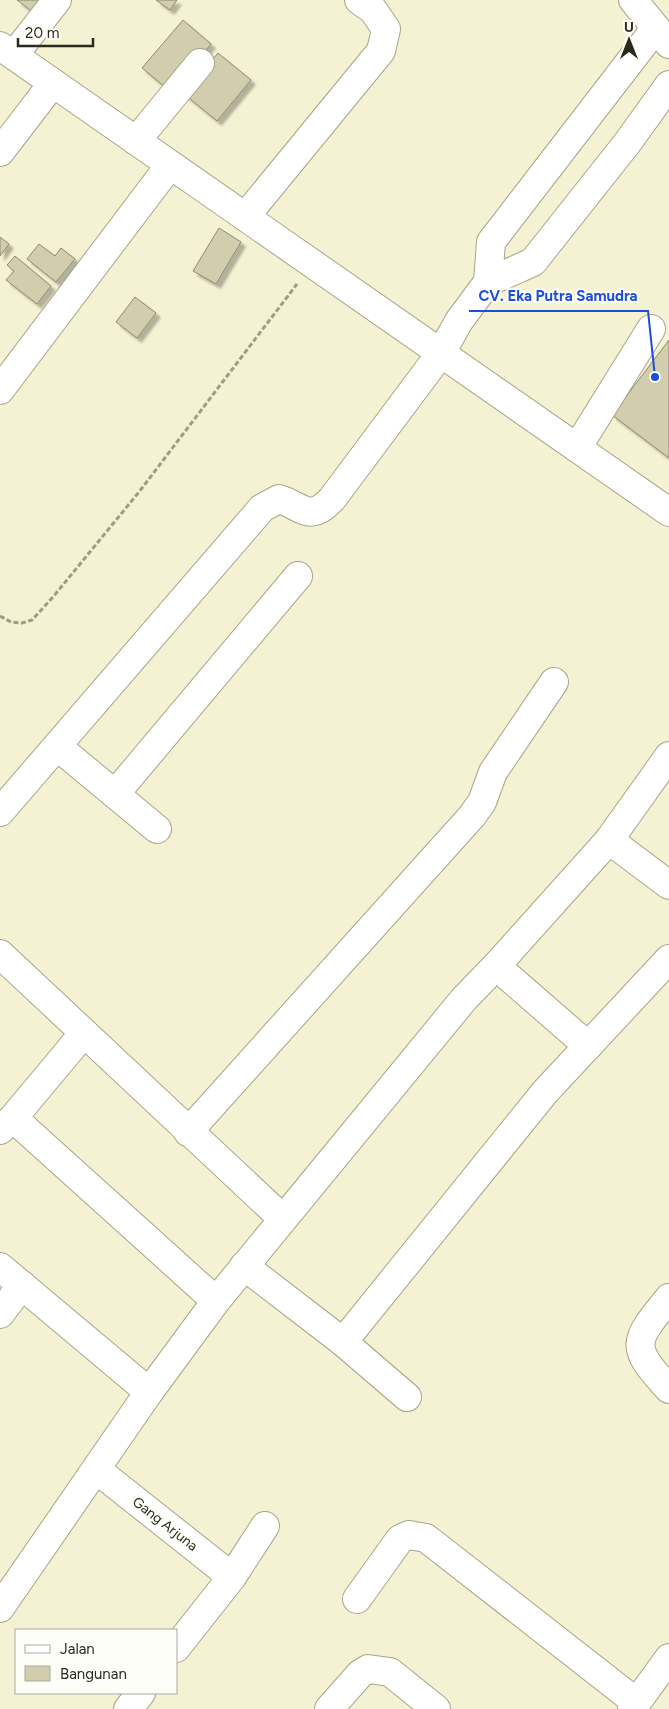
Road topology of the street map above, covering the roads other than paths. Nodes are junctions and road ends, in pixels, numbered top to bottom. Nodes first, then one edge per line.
1 (57, 0) edge
2 (359, 0) edge
3 (633, 0) edge
4 (662, 37) edge
5 (7, 50) edge
6 (200, 63) dead end
7 (53, 82) junction
8 (669, 85) edge
9 (136, 141) junction
10 (0, 152) edge
11 (170, 164) junction
12 (246, 217) junction
13 (488, 282) junction
14 (651, 329) dead end
15 (441, 353) junction
16 (5, 372) edge
17 (577, 448) junction
18 (669, 512) edge
19 (298, 576) dead end
20 (554, 682) dead end
21 (58, 746) junction
22 (669, 756) edge
23 (114, 794) junction
24 (0, 812) edge
25 (157, 828) dead end
26 (609, 840) junction
27 (669, 885) edge
28 (0, 954) edge
29 (669, 960) edge
30 (496, 966) junction
31 (84, 1033) junction
32 (588, 1046) junction
33 (7, 1124) edge
34 (188, 1132) junction
35 (283, 1219) junction
36 (244, 1266) junction
37 (0, 1267) edge
38 (22, 1285) junction
39 (669, 1298) edge
40 (216, 1301) junction
41 (0, 1314) edge
42 (343, 1342) junction
43 (669, 1389) edge
44 (149, 1392) junction
45 (407, 1397) dead end
46 (97, 1470) junction
47 (265, 1526) dead end
48 (232, 1578) junction
49 (357, 1599) dead end
50 (0, 1608) edge
51 (178, 1646) edge
52 (669, 1658) edge
53 (139, 1694) edge
54 (634, 1706) edge
55 (128, 1709) edge
56 (329, 1709) edge
57 (436, 1709) edge

1 - 5 street
2 - 12 street
3 - 4 street
4 - 13 street
5 - 7 street
6 - 9 street
7 - 9 street
7 - 10 street
8 - 13 street
9 - 11 street
11 - 12 street
11 - 16 street
12 - 15 street
13 - 15 street
14 - 17 street
15 - 17 street
15 - 21 street
17 - 18 street
19 - 23 street
20 - 34 street
21 - 23 street
21 - 24 street
22 - 26 street
23 - 25 street
26 - 27 street
26 - 30 street
28 - 31 street
29 - 32 street
30 - 32 street
30 - 35 street
31 - 33 street
31 - 34 street
32 - 42 street
33 - 40 street
34 - 35 street
35 - 36 street
36 - 40 street
36 - 42 street
37 - 38 street
38 - 41 street
38 - 44 street
39 - 43 street
40 - 44 street
42 - 45 street
44 - 46 street
46 - 48 street, Gang Arjuna
46 - 50 street
47 - 48 street
48 - 51 street
49 - 54 street
52 - 54 street
53 - 55 street
56 - 57 street

